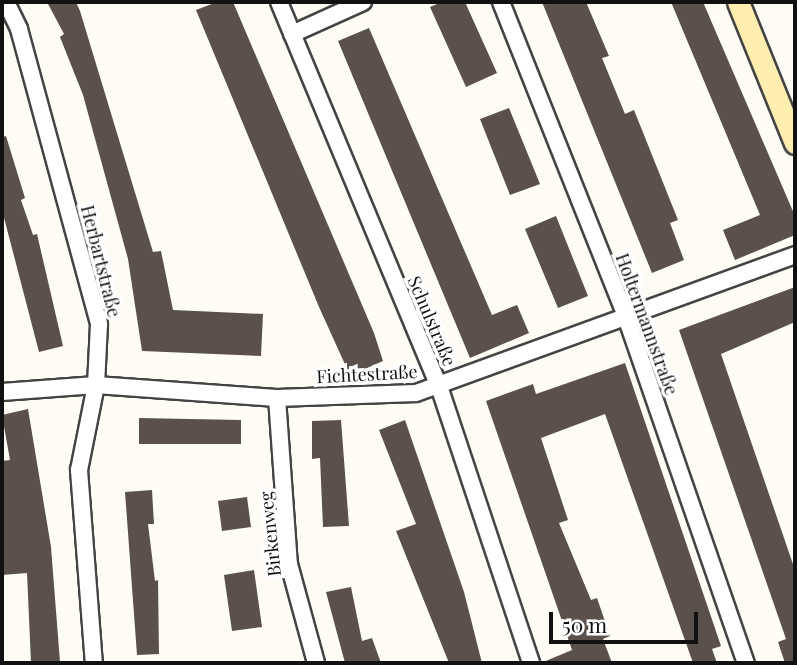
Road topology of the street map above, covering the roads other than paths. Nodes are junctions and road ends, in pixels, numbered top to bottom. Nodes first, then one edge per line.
1 (5, 2) edge
2 (279, 2) edge
3 (363, 2) edge
4 (500, 2) edge
5 (738, 2) edge
6 (292, 34) junction
7 (795, 143) edge
8 (795, 255) edge
9 (625, 314) junction
10 (96, 386) junction
11 (439, 386) junction
12 (2, 392) edge
13 (277, 398) junction
14 (94, 663) edge
15 (316, 663) edge
16 (531, 663) edge
17 (746, 663) edge

1 - 10 street, Herbartstraße
2 - 6 street, Schulstraße
3 - 6 street
4 - 9 street, Holtermannstraße
5 - 7 main road
6 - 11 street, Schulstraße
8 - 9 street, Fichtestraße
9 - 11 street, Fichtestraße
9 - 17 street, Holtermannstraße
10 - 12 street, Fichtestraße
10 - 13 street, Fichtestraße
10 - 14 street, Herbartstraße
11 - 13 street, Fichtestraße
11 - 16 street, Schulstraße
13 - 15 street, Birkenweg

